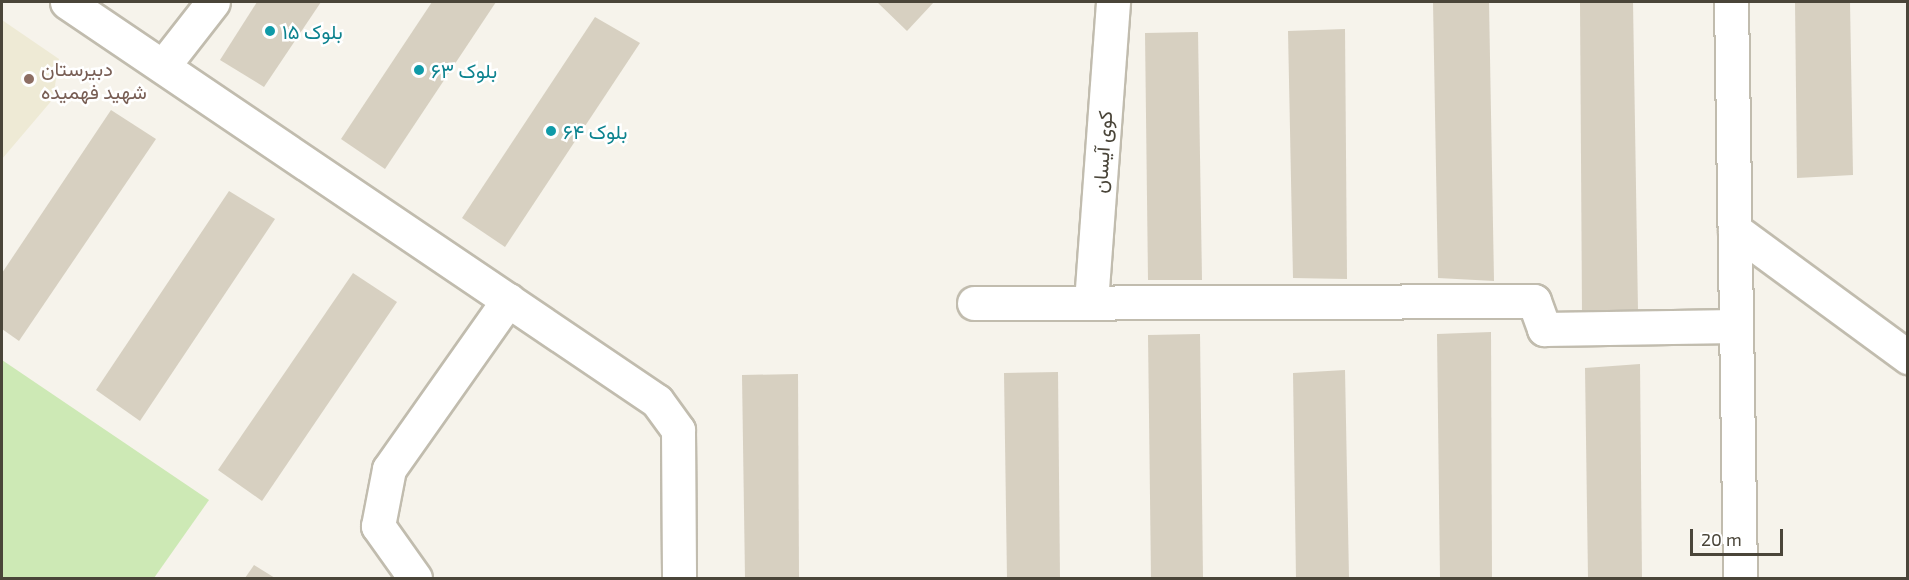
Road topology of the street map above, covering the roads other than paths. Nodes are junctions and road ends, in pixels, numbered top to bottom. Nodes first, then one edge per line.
1 (67, 2) edge
2 (213, 2) edge
3 (1113, 2) edge
4 (1731, 2) edge
5 (163, 66) junction
6 (1735, 230) junction
7 (508, 300) junction
8 (1091, 302) junction
9 (974, 303) dead end
10 (1736, 326) junction
11 (1908, 357) edge
12 (416, 579) edge
13 (679, 579) edge
14 (1740, 579) edge

1 - 5 street
2 - 5 street
3 - 8 street, کوی آیسان
4 - 6 street
5 - 7 street
6 - 10 street
6 - 11 street
7 - 12 street
7 - 13 street
8 - 9 street
8 - 10 street
10 - 14 street

